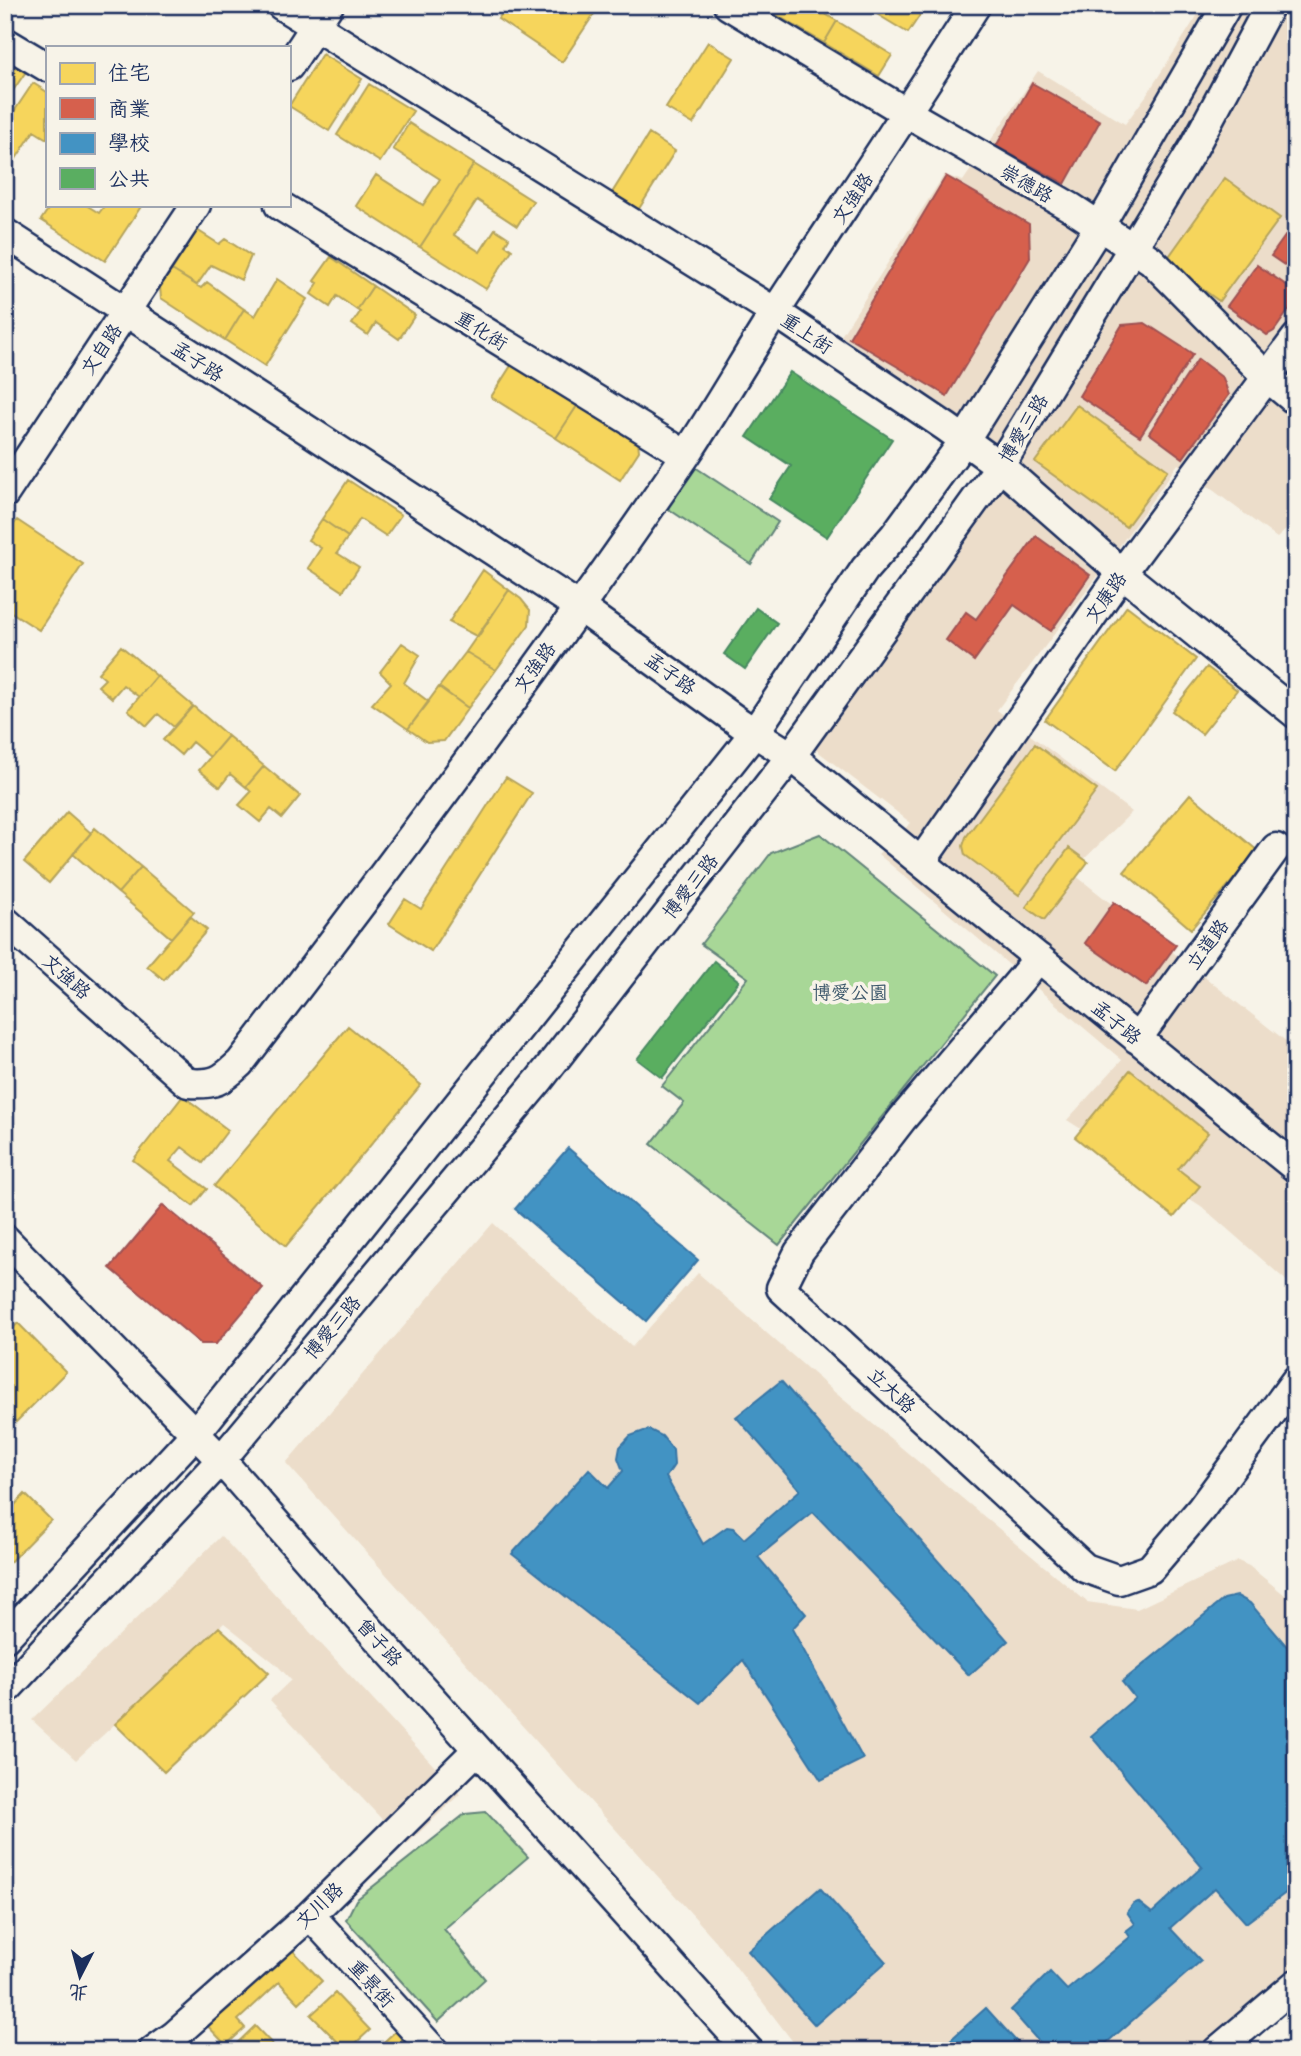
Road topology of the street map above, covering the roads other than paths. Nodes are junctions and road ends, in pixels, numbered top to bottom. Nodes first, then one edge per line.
1 (281, 5) edge
2 (727, 5) edge
3 (976, 5) edge
4 (1227, 5) edge
5 (1270, 5) edge
6 (322, 16) edge
7 (5, 42) edge
8 (290, 64) edge
9 (46, 66) edge
10 (907, 113) junction
11 (195, 206) edge
12 (281, 206) edge
13 (1100, 225) junction
14 (5, 233) edge
15 (1132, 248) junction
16 (775, 312) junction
17 (124, 313) junction
18 (1296, 338) edge
19 (1267, 377) junction
20 (1296, 401) edge
21 (964, 441) junction
22 (686, 455) junction
23 (1000, 466) junction
24 (5, 492) edge
25 (1122, 573) junction
26 (578, 606) junction
27 (1296, 714) edge
28 (755, 733) junction
29 (791, 756) junction
30 (1276, 848) dead end
31 (921, 862) junction
32 (5, 921) edge
33 (1039, 958) junction
34 (1137, 1039) junction
35 (1296, 1168) edge
36 (5, 1239) edge
37 (1296, 1380) edge
38 (196, 1433) junction
39 (221, 1460) junction
40 (5, 1638) edge
41 (5, 1691) edge
42 (477, 1750) junction
43 (310, 1915) junction
44 (1291, 2006) edge
45 (153, 2051) edge
46 (434, 2051) edge
47 (750, 2051) edge
48 (1217, 2051) edge
49 (1264, 2051) edge

1 - 6 street, 重上街
2 - 10 street, 崇德路
3 - 10 street, 文強路
4 - 13 street, 博愛三路
5 - 15 street, 博愛三路
6 - 8 street
6 - 16 street, 重上街
7 - 9 street
10 - 13 street, 崇德路
10 - 16 street, 文強路
11 - 17 street, 文自路
12 - 22 street, 重化街
13 - 15 street, 崇德路
13 - 21 street, 博愛三路
14 - 17 street, 孟子路
15 - 19 street, 崇德路
15 - 23 street, 博愛三路
16 - 21 street, 重上街
16 - 22 street, 文強路
17 - 24 street, 文自路
17 - 26 street, 孟子路
18 - 19 street, 文康路
19 - 20 street, 崇德路
19 - 25 street, 文康路
21 - 23 street, 重上街
21 - 28 street, 博愛三路
22 - 26 street, 文強路
23 - 25 street, 重上街
23 - 29 street, 博愛三路
25 - 27 street, 重上街
25 - 31 street, 文康路
26 - 28 street, 孟子路
26 - 32 street, 文強路
28 - 29 street, 孟子路
28 - 38 street, 博愛三路
29 - 31 street, 孟子路
29 - 39 street, 博愛三路
30 - 34 street, 立道路
31 - 33 street, 孟子路
33 - 34 street, 孟子路
33 - 37 street, 立大路
34 - 35 street, 孟子路
36 - 38 street, 曾子路
38 - 39 street, 曾子路
38 - 40 street, 博愛三路
39 - 41 street, 博愛三路
39 - 42 street, 曾子路
42 - 43 street, 文川路
42 - 47 street, 曾子路
43 - 45 street, 文川路
43 - 46 street, 重景街
44 - 48 street
44 - 49 street

